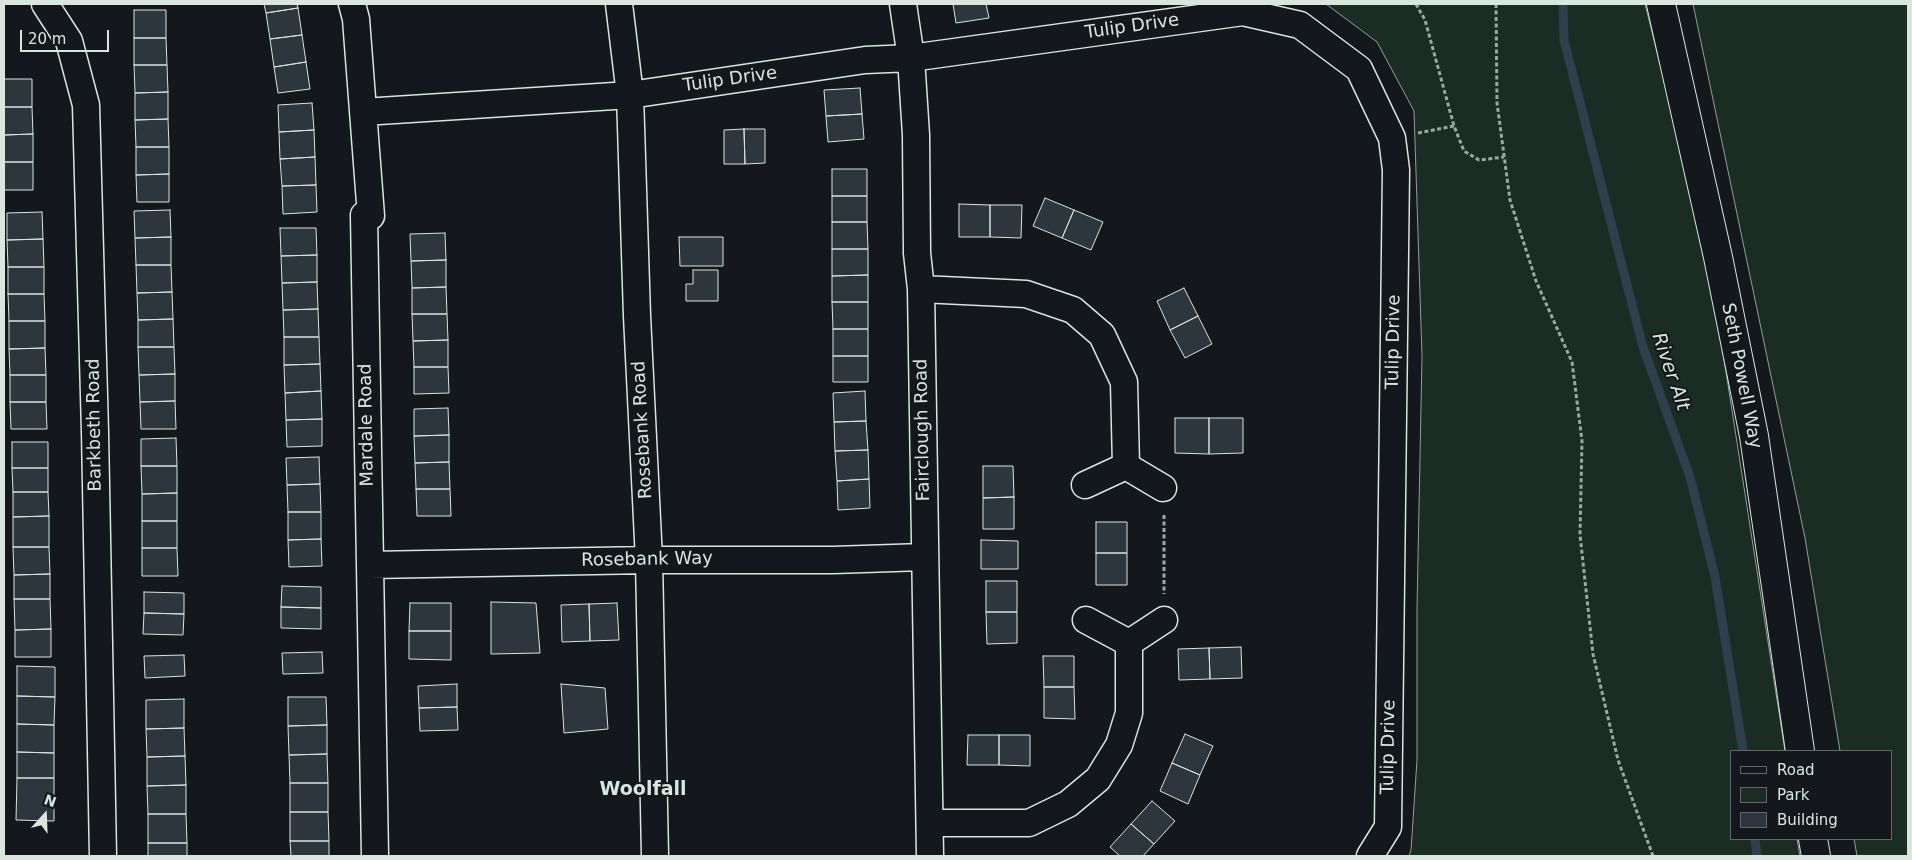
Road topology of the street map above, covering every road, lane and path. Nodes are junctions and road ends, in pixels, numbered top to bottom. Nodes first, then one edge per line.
1 (45, 4) edge
2 (352, 4) edge
3 (619, 4) edge
4 (903, 4) edge
5 (1416, 4) edge
6 (1496, 4) edge
7 (1661, 4) edge
8 (911, 58) junction
9 (630, 95) junction
10 (363, 112) junction
11 (1454, 126) junction
12 (1392, 138) junction
13 (1504, 157) junction
14 (921, 289) junction
15 (1126, 466) junction
16 (1085, 486) dead end
17 (1164, 488) joint
18 (924, 556) junction
19 (650, 560) junction
20 (370, 565) junction
21 (1086, 620) dead end
22 (1164, 620) joint
23 (1130, 643) junction
24 (1800, 750) edge
25 (930, 822) junction
26 (1813, 840) edge
27 (103, 856) edge
28 (375, 856) edge
29 (655, 856) edge
30 (930, 856) edge
31 (1370, 856) edge
32 (1653, 856) edge
33 (1816, 856) edge

1 - 27 street, Barkbeth Road
2 - 10 street, Mardale Road
3 - 9 street, Rosebank Road
4 - 8 street, Fairclough Road
5 - 11 path
6 - 13 path
7 - 24 main road, Seth Powell Way
8 - 9 street, Tulip Drive
8 - 12 street, Tulip Drive
8 - 14 street, Fairclough Road
9 - 10 street, Tulip Drive
9 - 19 street, Rosebank Road
10 - 20 street, Mardale Road
11 - 12 path
11 - 13 path
12 - 31 street, Tulip Drive
13 - 32 path
14 - 15 street
14 - 18 street, Fairclough Road
15 - 16 street
15 - 17 street
17 - 22 path
18 - 19 street, Rosebank Way
18 - 25 street, Fairclough Road
19 - 20 street, Rosebank Way
19 - 29 street, Rosebank Road
20 - 28 street, Mardale Road
21 - 23 street
22 - 23 street
23 - 25 street
25 - 30 street, Fairclough Road
26 - 33 main road

